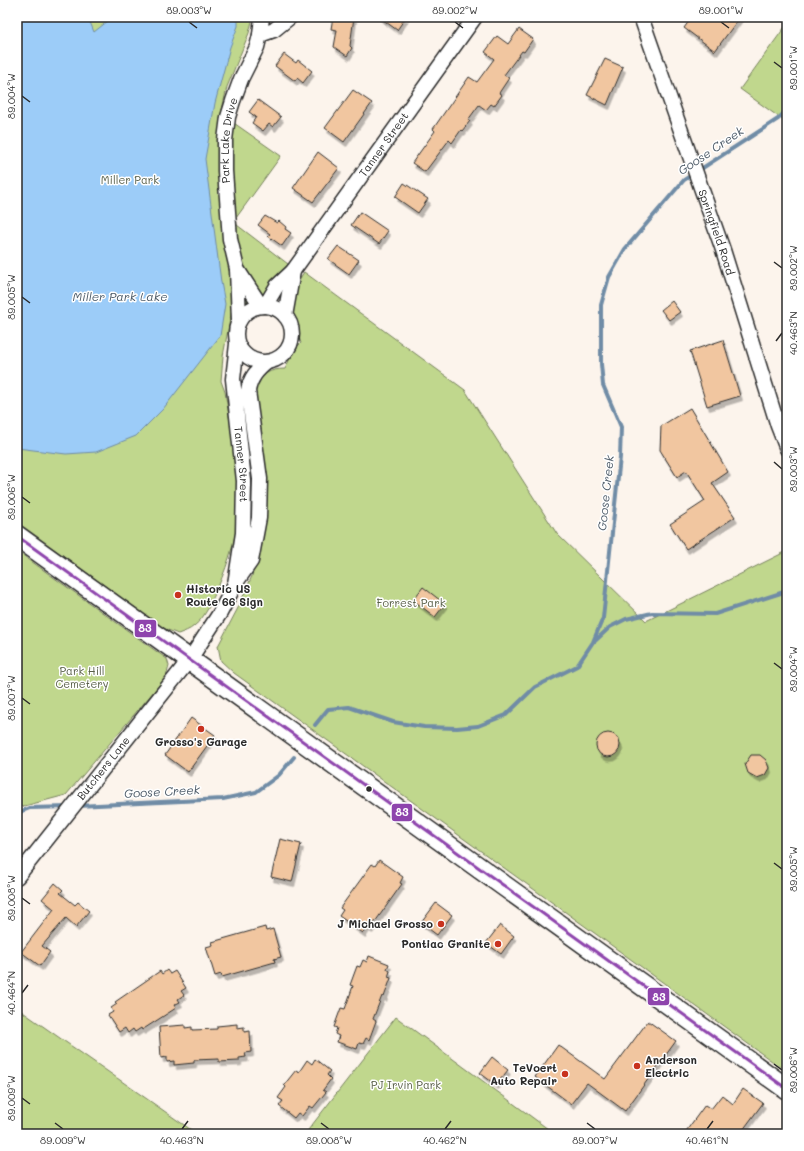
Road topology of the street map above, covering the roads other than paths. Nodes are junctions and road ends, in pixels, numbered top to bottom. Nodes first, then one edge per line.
1 (262, 17) edge
2 (290, 17) edge
3 (475, 17) edge
4 (641, 17) edge
5 (260, 35) junction
6 (237, 270) junction
7 (293, 271) junction
8 (263, 306) junction
9 (285, 316) junction
10 (239, 320) junction
11 (238, 344) junction
12 (267, 362) junction
13 (787, 449) edge
14 (17, 536) edge
15 (235, 584) junction
16 (190, 659) junction
17 (17, 877) edge
18 (787, 1089) edge

1 - 5 street, Park Lake Drive
2 - 5 street
3 - 7 street, Tanner Street
4 - 13 street, Springfield Road
5 - 6 street, Park Lake Drive
6 - 8 street, Park Lake Drive
6 - 10 street, Park Lake Drive
7 - 8 street, Tanner Street
7 - 9 street, Tanner Street
8 - 9 street
8 - 10 street
9 - 12 street
10 - 11 street
11 - 12 street
11 - 15 street, Tanner Street
12 - 15 street, Tanner Street
14 - 16 main road
15 - 16 street, Tanner Street
16 - 17 street, Butchers Lane
16 - 18 main road

